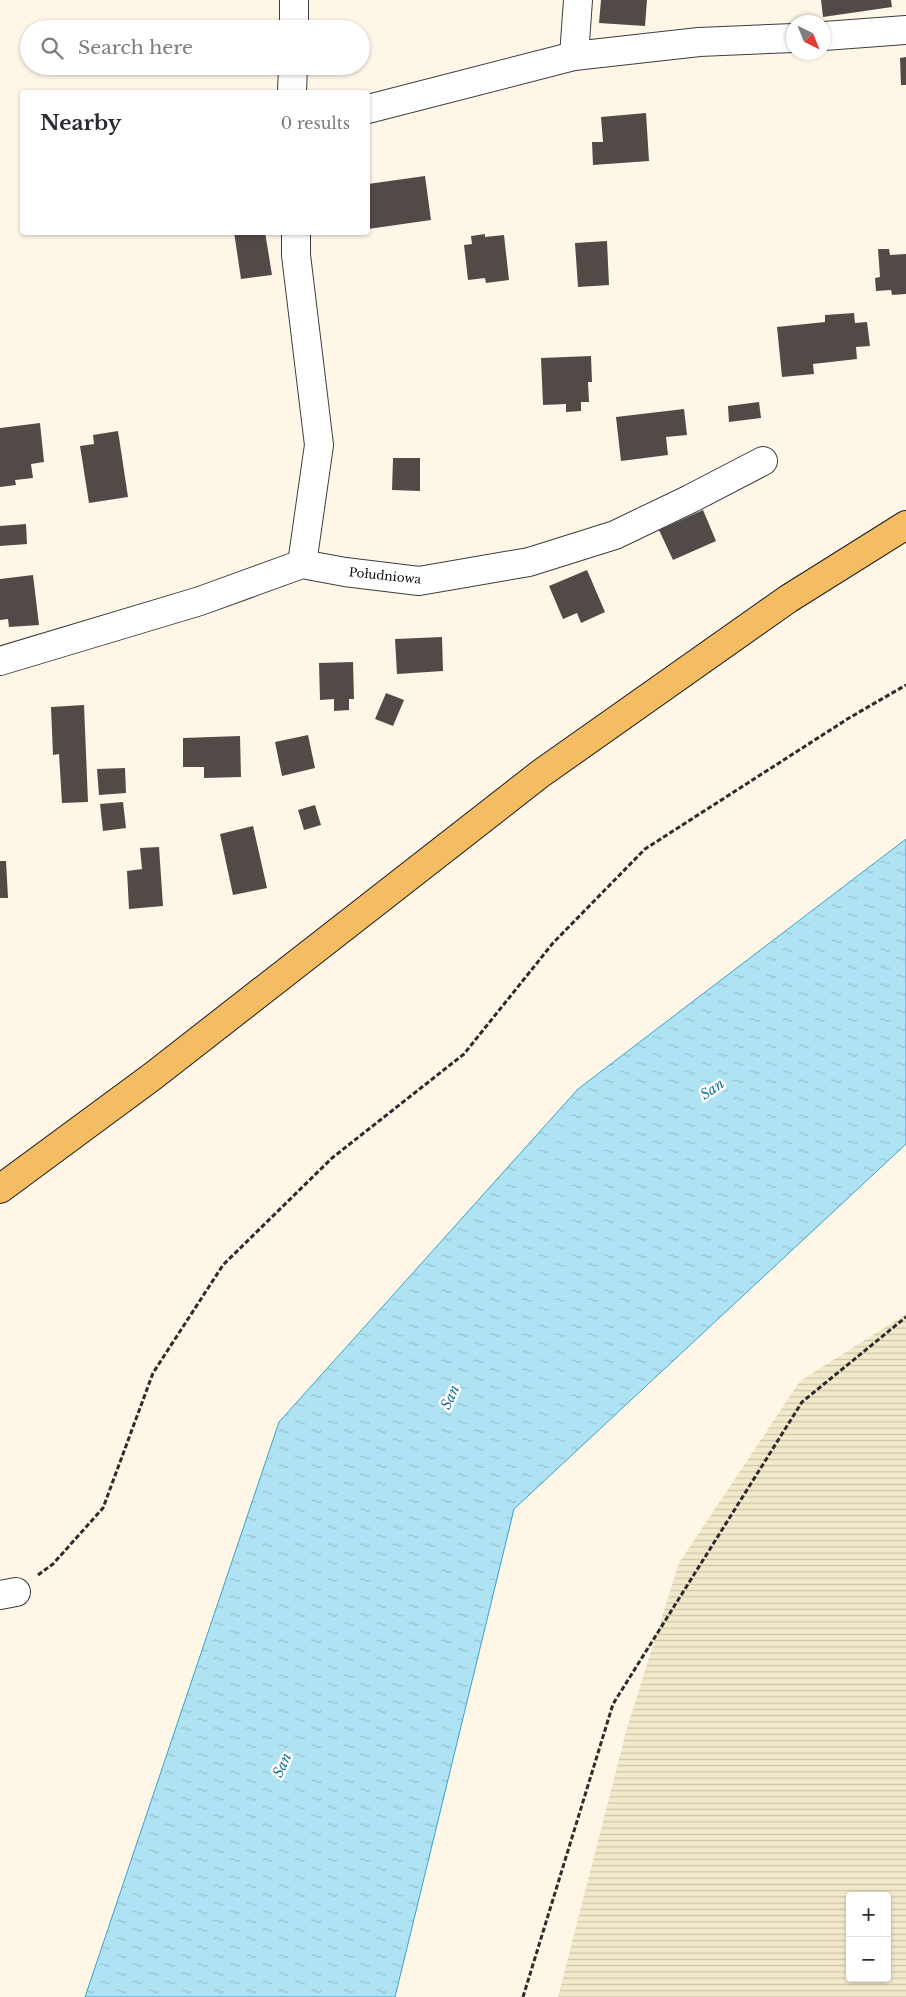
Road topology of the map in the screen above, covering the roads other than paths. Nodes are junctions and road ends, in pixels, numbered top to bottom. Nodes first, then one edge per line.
1 (294, 0) edge
2 (578, 0) edge
3 (294, 20) edge
4 (906, 30) edge
5 (831, 35) edge
6 (786, 38) edge
7 (574, 56) junction
8 (293, 75) edge
9 (292, 90) edge
10 (370, 108) edge
11 (296, 235) edge
12 (763, 461) dead end
13 (906, 525) edge
14 (302, 564) junction
15 (0, 661) edge
16 (0, 1189) edge

1 - 3 street
2 - 7 street
4 - 5 street
6 - 7 street
7 - 10 street
8 - 9 street
11 - 14 street
12 - 14 street, Południowa
13 - 16 main road
14 - 15 street

